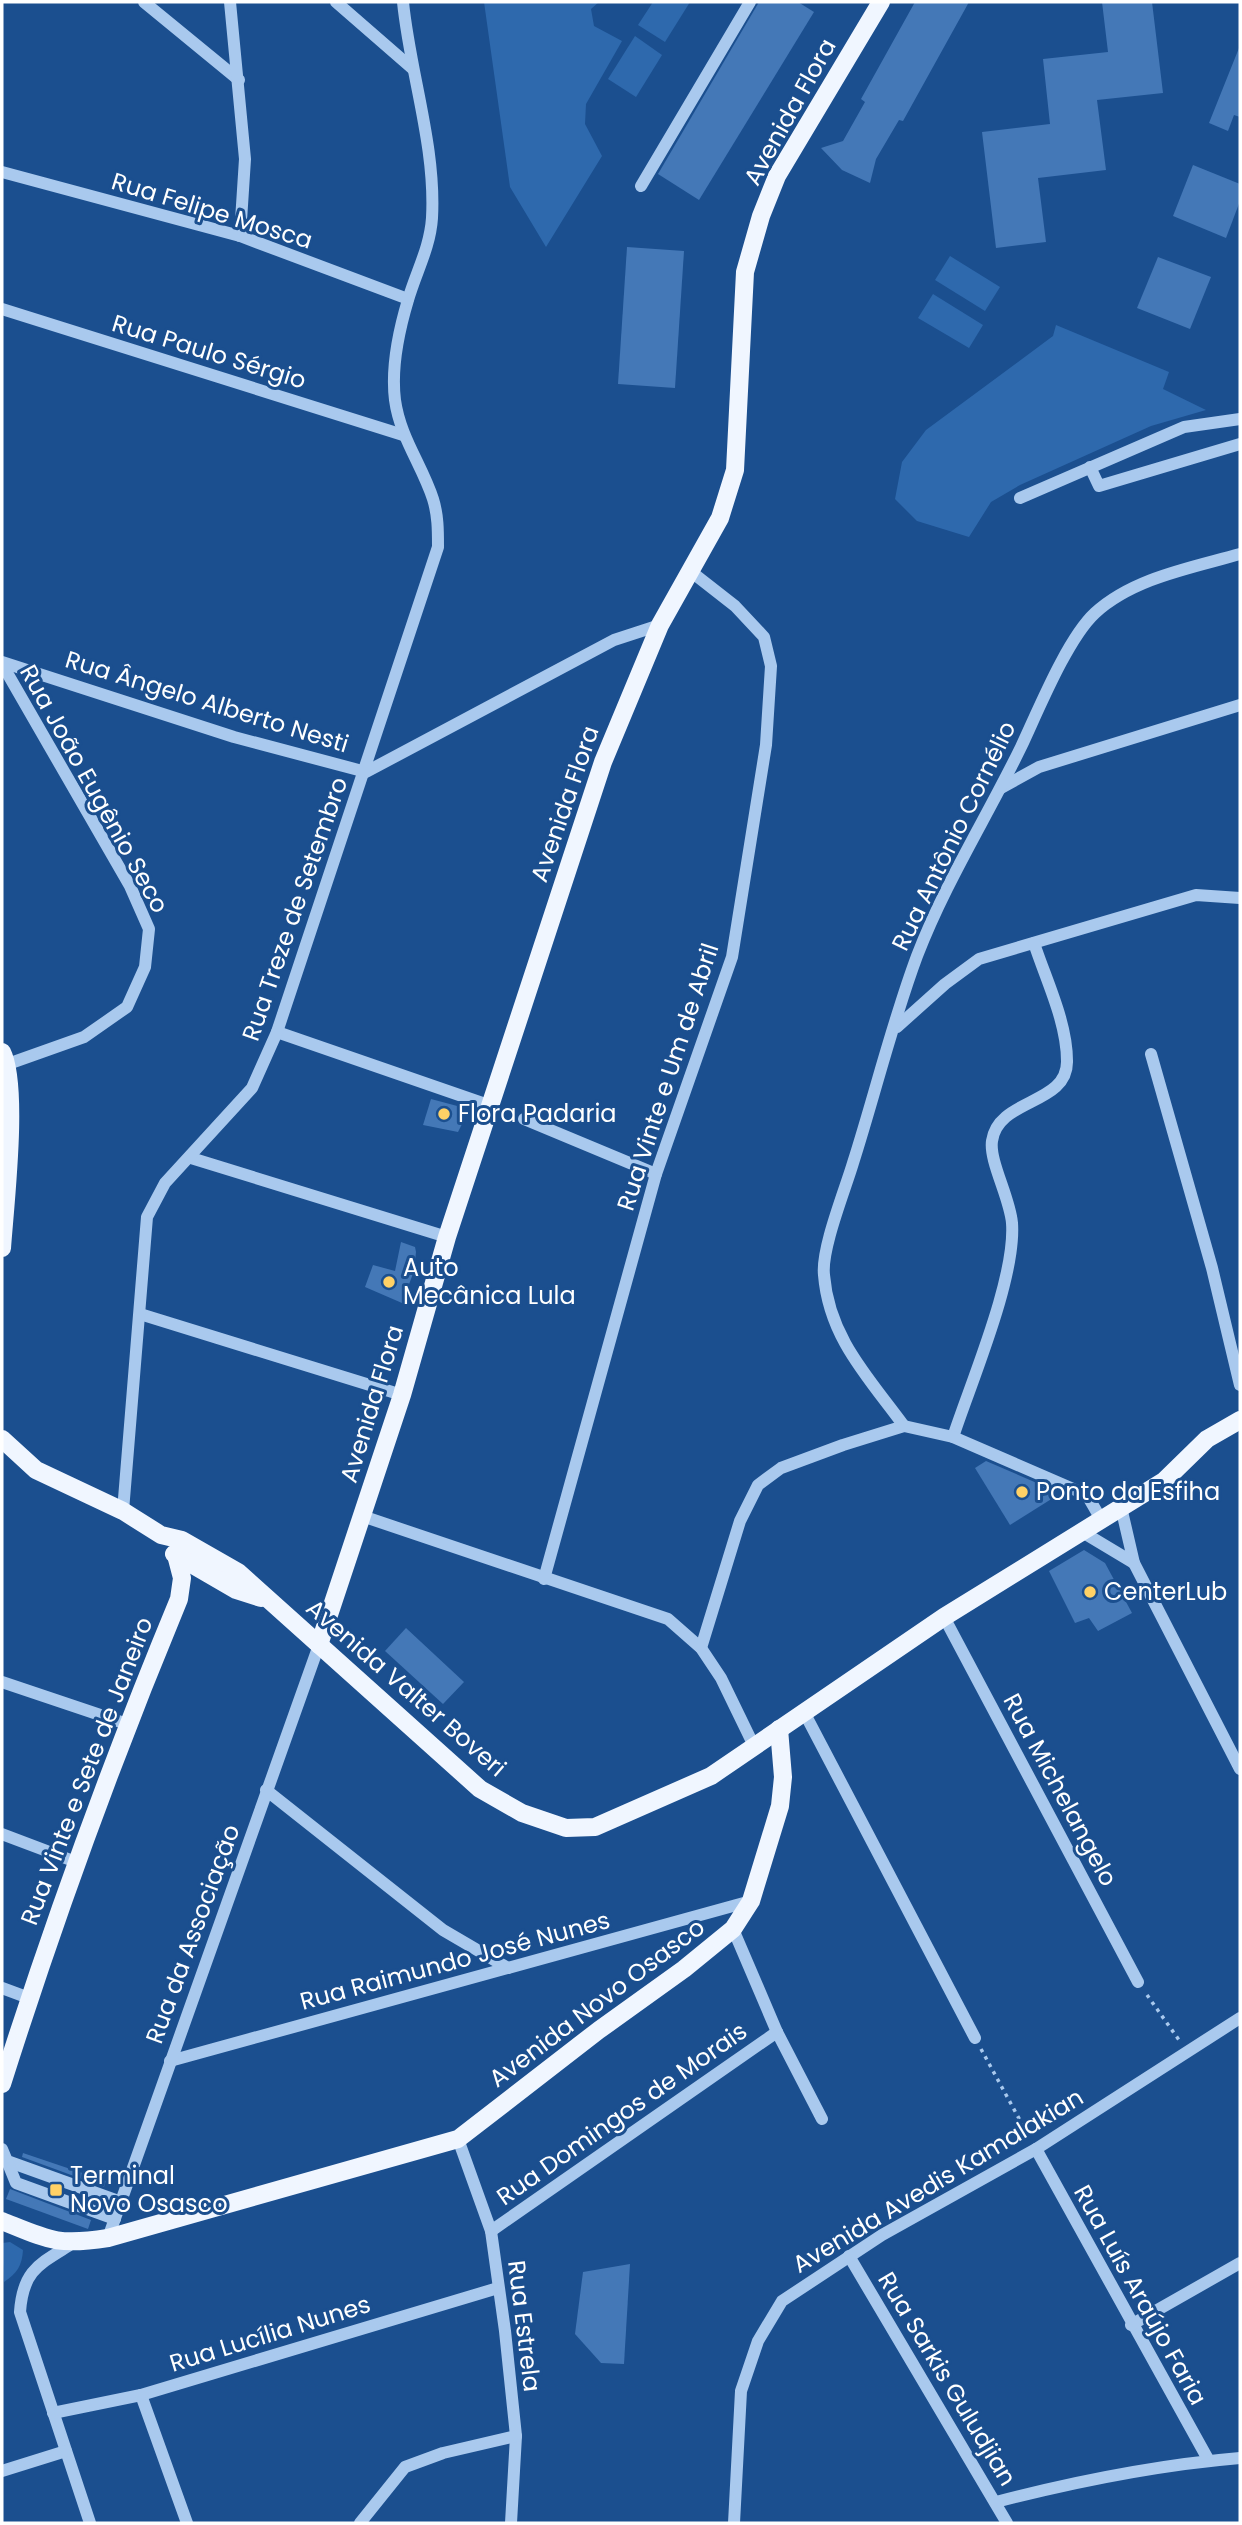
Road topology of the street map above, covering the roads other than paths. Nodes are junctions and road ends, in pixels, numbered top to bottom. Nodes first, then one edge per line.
1 (144, 2) edge
2 (230, 2) edge
3 (336, 2) edge
4 (402, 2) edge
5 (750, 2) edge
6 (881, 2) edge
7 (413, 69) junction
8 (239, 80) junction
9 (2, 172) edge
10 (642, 186) dead end
11 (240, 236) junction
12 (408, 299) junction
13 (2, 309) edge
14 (1240, 419) edge
15 (403, 435) junction
16 (1240, 444) edge
17 (1090, 467) junction
18 (1020, 498) dead end
19 (1240, 554) edge
20 (689, 570) junction
21 (660, 625) junction
22 (2, 663) edge
23 (1240, 705) edge
24 (366, 772) junction
25 (1001, 788) junction
26 (1240, 898) edge
27 (1034, 943) junction
28 (896, 1027) junction
29 (277, 1032) junction
30 (1151, 1054) dead end
31 (5, 1058) edge
32 (491, 1106) junction
33 (524, 1119) dead end
34 (191, 1158) junction
35 (656, 1174) junction
36 (447, 1237) junction
37 (2, 1248) edge
38 (140, 1314) junction
39 (1240, 1385) edge
40 (402, 1395) junction
41 (1240, 1420) edge
42 (904, 1426) junction
43 (953, 1437) junction
44 (2, 1439) edge
45 (1121, 1507) junction
46 (123, 1511) junction
47 (362, 1516) junction
48 (1102, 1521) junction
49 (1084, 1533) junction
50 (161, 1535) junction
51 (176, 1555) junction
52 (1133, 1563) junction
53 (238, 1572) junction
54 (210, 1576) junction
55 (544, 1579) junction
56 (179, 1599) junction
57 (268, 1600) junction
58 (944, 1617) junction
59 (319, 1645) junction
60 (701, 1648) junction
61 (2, 1682) edge
62 (804, 1712) junction
63 (127, 1724) junction
64 (779, 1729) junction
65 (754, 1746) junction
66 (1240, 1769) edge
67 (266, 1790) junction
68 (2, 1834) edge
69 (76, 1862) junction
70 (751, 1901) junction
71 (733, 1929) junction
72 (508, 1968) junction
73 (1138, 1982) road end
74 (2, 1988) edge
75 (29, 1998) junction
76 (1240, 2018) edge
77 (777, 2032) junction
78 (975, 2038) road end
79 (170, 2061) junction
80 (2, 2084) edge
81 (822, 2119) dead end
82 (458, 2139) junction
83 (1036, 2149) junction
84 (4, 2155) edge
85 (121, 2202) junction
86 (115, 2219) junction
87 (2, 2221) edge
88 (491, 2231) junction
89 (108, 2238) junction
90 (74, 2243) junction
91 (849, 2256) junction
92 (1240, 2263) edge
93 (498, 2288) junction
94 (1132, 2325) junction
95 (141, 2395) junction
96 (53, 2413) junction
97 (516, 2435) junction
98 (66, 2451) junction
99 (1240, 2458) edge
100 (1209, 2460) junction
101 (2, 2471) edge
102 (996, 2502) junction
103 (735, 2508) junction
104 (90, 2523) edge
105 (187, 2523) edge
106 (360, 2523) edge
107 (511, 2523) edge
108 (734, 2523) edge
109 (744, 2523) edge
110 (1007, 2523) edge

1 - 8 street
2 - 8 street
3 - 7 street
4 - 7 street, Rua Treze de Setembro
5 - 10 street
6 - 20 main road, Avenida Flora
7 - 12 street, Rua Treze de Setembro
8 - 11 street
9 - 11 street, Rua Felipe Mosca
11 - 12 street, Rua Felipe Mosca
12 - 15 street, Rua Treze de Setembro
13 - 15 street, Rua Paulo Sérgio
14 - 17 street
15 - 24 street, Rua Treze de Setembro
16 - 17 street
17 - 18 street
19 - 25 street, Rua Antônio Cornélio
20 - 21 main road, Avenida Flora
20 - 35 street, Rua Vinte e Um de Abril
21 - 24 street, Rua Ângelo Alberto Nesti
21 - 32 main road, Avenida Flora
22 - 24 street, Rua Ângelo Alberto Nesti
22 - 31 street, Rua João Eugênio Seco
23 - 25 street
24 - 29 street, Rua Treze de Setembro
25 - 28 street, Rua Antônio Cornélio
26 - 27 street
27 - 28 street
27 - 43 street
28 - 42 street, Rua Antônio Cornélio
29 - 32 street
29 - 34 street, Rua Treze de Setembro
30 - 39 street
31 - 37 main road
32 - 36 main road, Avenida Flora
33 - 35 street
34 - 36 street
34 - 38 street, Rua Treze de Setembro
35 - 55 street, Rua Vinte e Um de Abril
36 - 40 main road, Avenida Flora
38 - 40 street
38 - 46 street, Rua Treze de Setembro
40 - 47 main road, Avenida Flora
41 - 45 main road
42 - 43 street
42 - 60 street
43 - 48 street
44 - 46 main road, Avenida Valter Boveri
45 - 48 main road
45 - 52 street
46 - 50 main road, Avenida Valter Boveri
47 - 55 street
47 - 59 main road, Avenida Flora
48 - 49 main road
49 - 52 street
49 - 58 main road
50 - 51 main road, Avenida Valter Boveri
50 - 53 main road, Avenida Valter Boveri
51 - 54 main road, Avenida Valter Boveri
51 - 56 main road, Rua Vinte e Sete de Janeiro
52 - 66 street
53 - 54 main road
53 - 57 main road, Avenida Valter Boveri
54 - 56 main road
54 - 57 main road, Avenida Valter Boveri
55 - 60 street
56 - 63 main road, Rua Vinte e Sete de Janeiro
57 - 59 main road, Avenida Valter Boveri
58 - 62 main road
58 - 73 street, Rua Michelangelo
59 - 65 main road, Avenida Valter Boveri
59 - 67 street, Rua da Associação
60 - 65 street
61 - 63 street
62 - 64 main road
62 - 78 street
63 - 69 main road, Rua Vinte e Sete de Janeiro
64 - 65 main road, Avenida Valter Boveri
64 - 70 main road, Avenida Novo Osasco
67 - 72 street
67 - 79 street, Rua da Associação
68 - 69 street
69 - 75 main road, Rua Vinte e Sete de Janeiro
70 - 71 main road, Avenida Novo Osasco
70 - 72 street, Rua Raimundo José Nunes
71 - 77 street
71 - 82 main road, Avenida Novo Osasco
72 - 79 street, Rua Raimundo José Nunes
74 - 75 street
75 - 80 main road, Rua Vinte e Sete de Janeiro
76 - 83 street, Avenida Avedis Kamalakian
77 - 81 street
77 - 88 street, Rua Domingos de Morais
79 - 85 street, Rua da Associação
82 - 88 street, Rua Estrela
82 - 89 main road, Avenida Novo Osasco
83 - 91 street, Avenida Avedis Kamalakian
83 - 94 street, Rua Luís Araújo Faria
84 - 85 street
84 - 86 street
85 - 86 street, Rua da Associação
86 - 89 street, Rua da Associação
87 - 90 main road, Avenida Novo Osasco
88 - 93 street, Rua Estrela
89 - 90 main road, Avenida Novo Osasco
90 - 96 street
91 - 102 street, Rua Sarkis Guludjian
91 - 103 street, Avenida Avedis Kamalakian
92 - 94 street
93 - 95 street, Rua Lucília Nunes
93 - 97 street, Rua Estrela
94 - 100 street, Rua Luís Araújo Faria
95 - 96 street, Rua Lucília Nunes
95 - 105 street
96 - 98 street
97 - 106 street
97 - 107 street, Rua Estrela
98 - 101 street
98 - 104 street
99 - 100 street
100 - 102 street
102 - 110 street, Rua Sarkis Guludjian
103 - 108 street, Avenida Avedis Kamalakian
103 - 109 street

